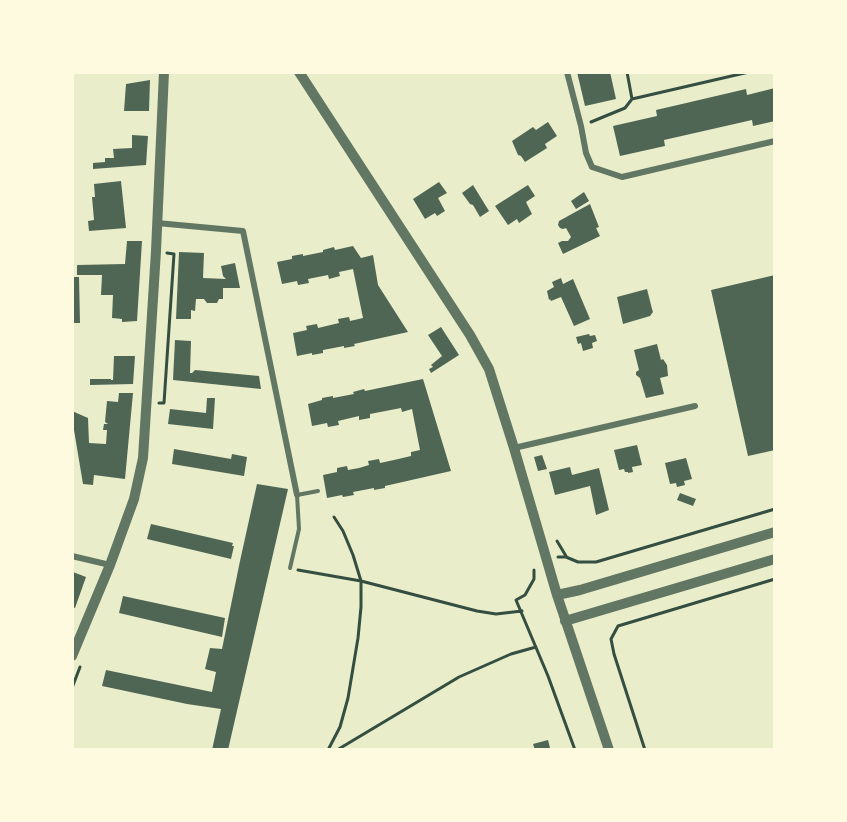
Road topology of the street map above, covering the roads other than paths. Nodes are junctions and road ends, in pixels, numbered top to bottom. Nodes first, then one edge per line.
1 (164, 72) edge
2 (299, 72) edge
3 (567, 72) edge
4 (775, 141) edge
5 (157, 222) junction
6 (694, 406) dead end
7 (514, 448) junction
8 (318, 491) dead end
9 (297, 495) junction
10 (775, 532) edge
11 (72, 556) edge
12 (775, 559) edge
13 (110, 565) junction
14 (290, 568) road end
15 (557, 595) junction
16 (565, 621) junction
17 (72, 657) edge
18 (609, 750) edge

1 - 5 street
2 - 7 street
3 - 4 street
5 - 9 street
5 - 13 street
6 - 7 street
7 - 15 street
8 - 9 lane
9 - 14 lane
10 - 15 street
11 - 13 street
12 - 16 street
13 - 17 street
15 - 16 street
16 - 18 street

